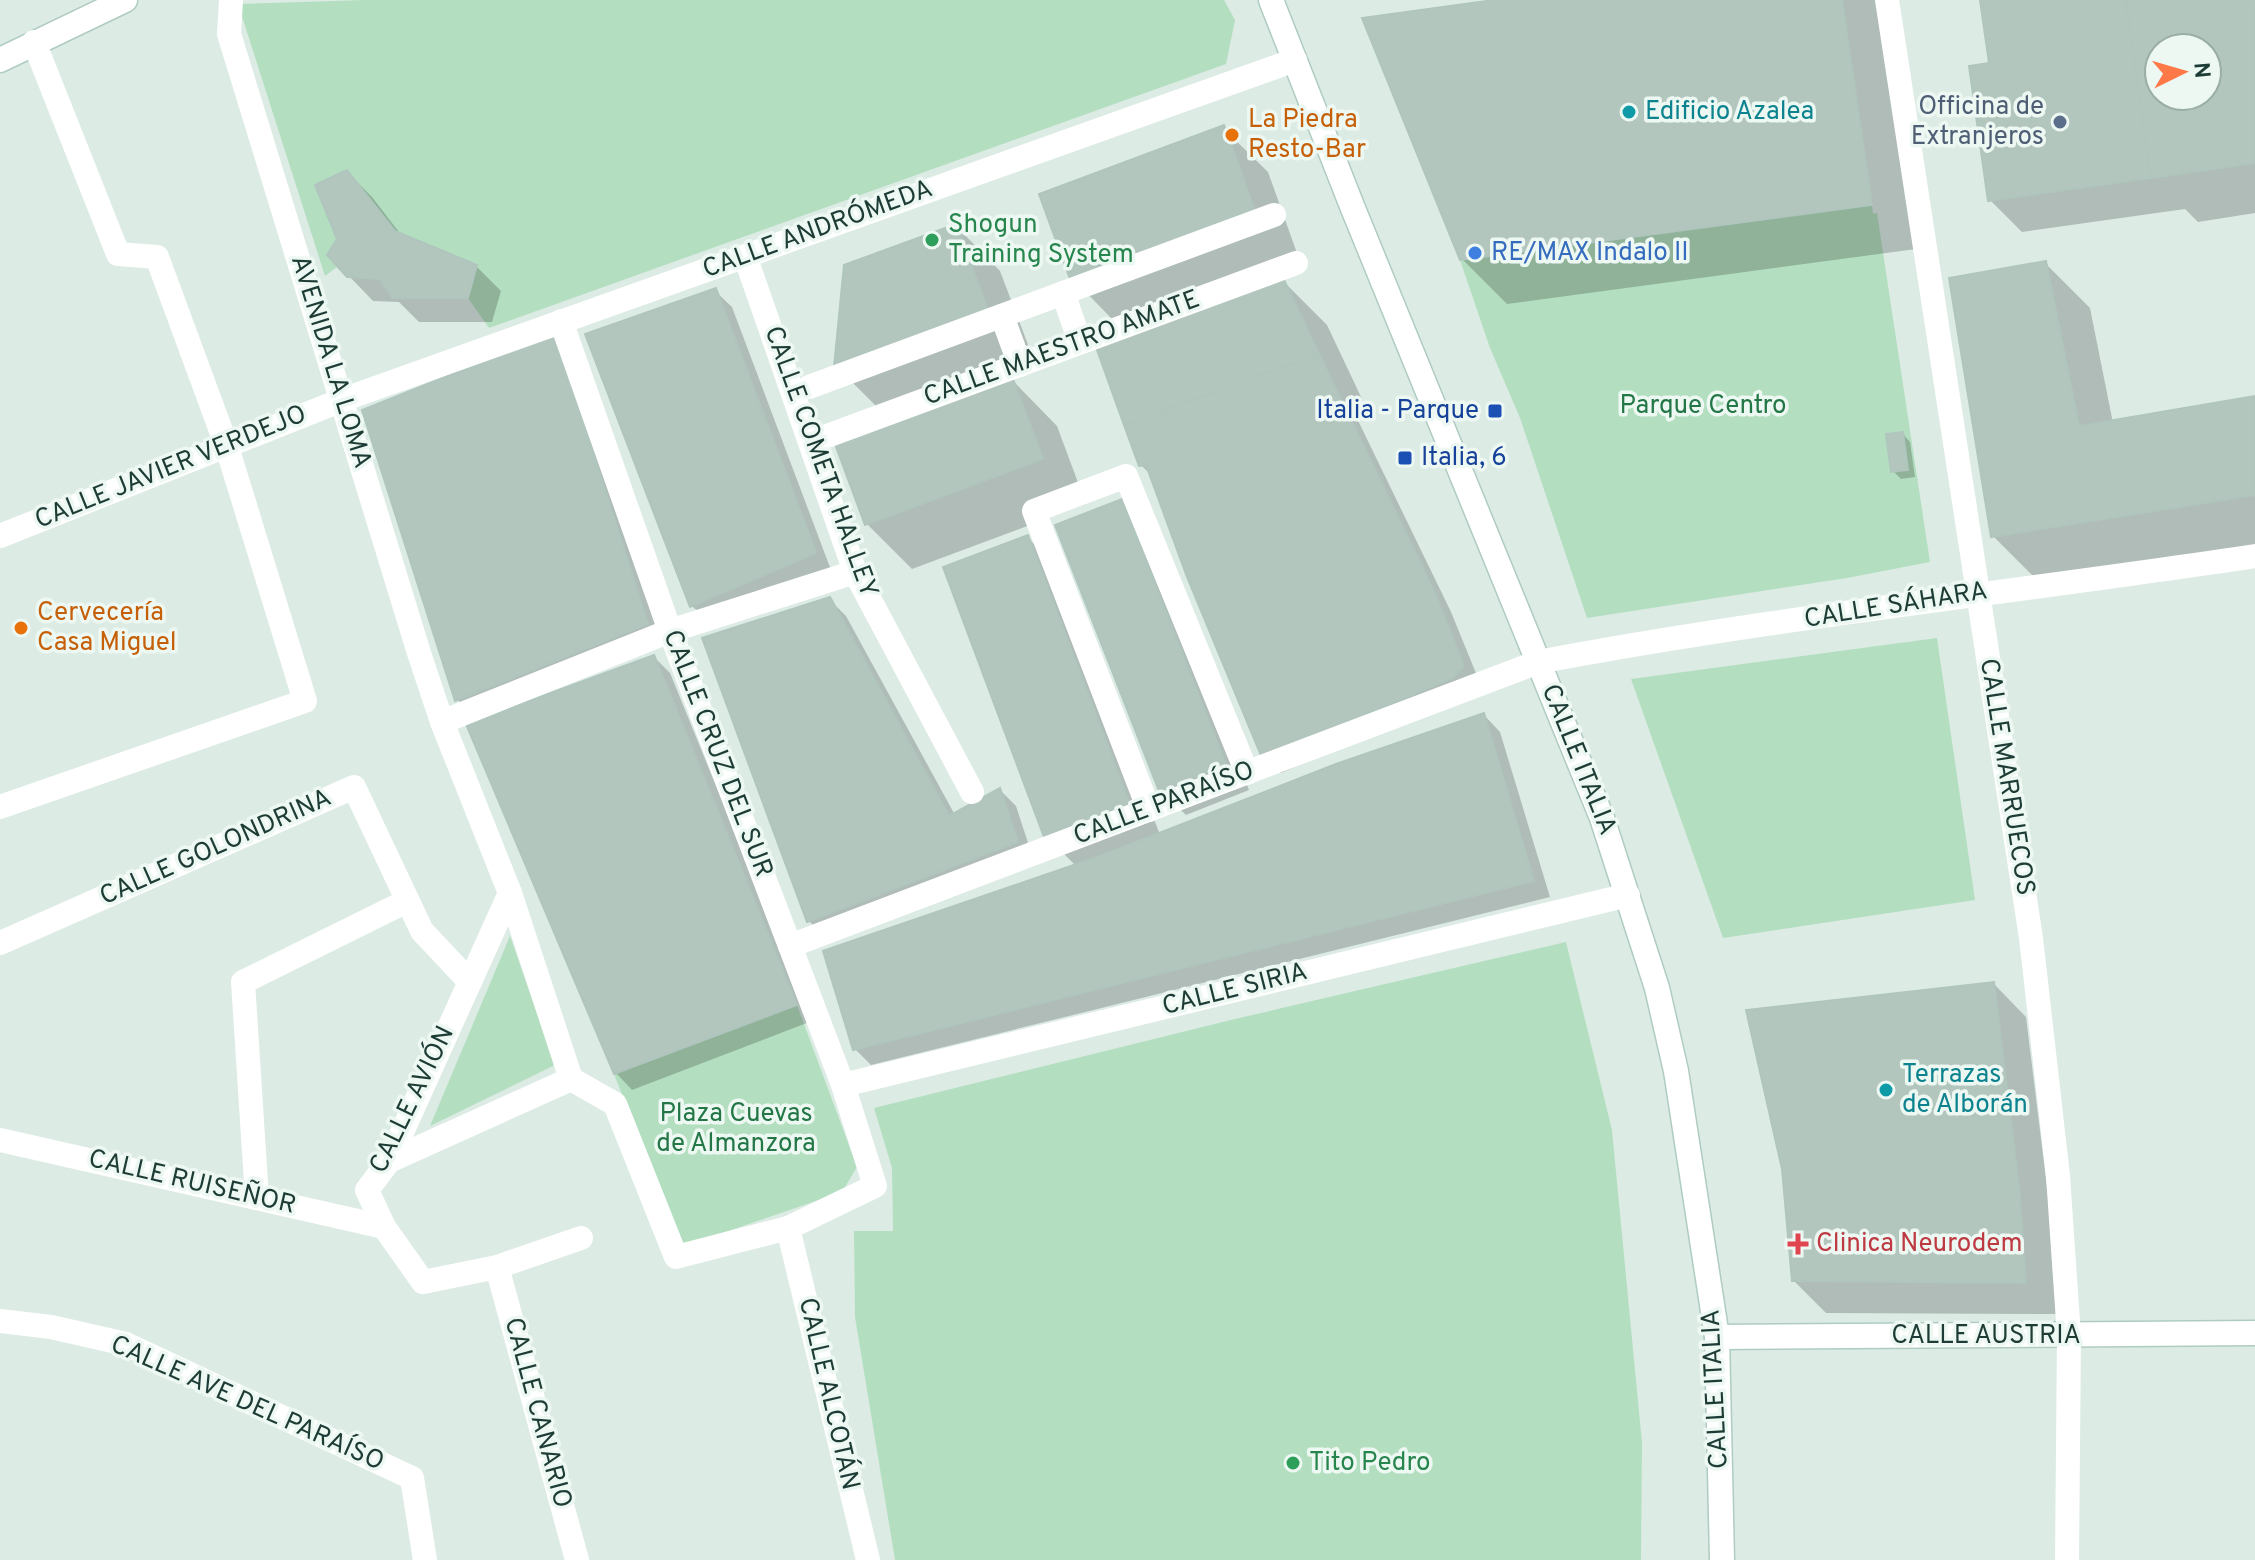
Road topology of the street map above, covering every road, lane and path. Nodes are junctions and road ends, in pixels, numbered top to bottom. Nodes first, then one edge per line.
1 (125, 0) edge
2 (231, 0) edge
3 (1271, 0) edge
4 (1887, 0) edge
5 (34, 42) junction
6 (0, 60) edge
7 (1295, 60) junction
8 (1274, 215) dead end
9 (745, 256) junction
10 (1296, 263) dead end
11 (1063, 293) junction
12 (1002, 316) junction
13 (561, 321) junction
14 (1080, 342) junction
15 (1020, 365) junction
16 (809, 387) dead end
17 (342, 400) junction
18 (827, 436) dead end
19 (227, 447) junction
20 (0, 536) edge
21 (2255, 556) edge
22 (855, 572) junction
23 (1977, 593) junction
24 (670, 631) junction
25 (1538, 662) junction
26 (442, 722) junction
27 (1247, 773) junction
28 (972, 792) dead end
29 (0, 807) edge
30 (1149, 810) junction
31 (510, 893) junction
32 (1628, 895) junction
33 (407, 901) junction
34 (0, 943) edge
35 (790, 946) junction
36 (470, 982) junction
37 (571, 1079) junction
38 (843, 1085) junction
39 (0, 1140) edge
40 (389, 1161) junction
41 (257, 1198) junction
42 (384, 1227) junction
43 (788, 1228) junction
44 (581, 1238) dead end
45 (497, 1267) junction
46 (0, 1321) edge
47 (2255, 1333) edge
48 (2069, 1336) junction
49 (1717, 1337) junction
50 (425, 1560) edge
51 (577, 1560) edge
52 (868, 1560) edge
53 (1722, 1560) edge
54 (2067, 1560) edge

1 - 5 street
2 - 17 street, AVENIDA LA LOMA
3 - 7 street, CALLE ITALIA
4 - 23 street, CALLE MARRUECOS
5 - 6 street
5 - 19 street
7 - 9 street, CALLE ANDRÓMEDA
7 - 25 street, CALLE ITALIA
8 - 11 street, CALLE MAESTRO AMATE
9 - 13 street, CALLE ANDRÓMEDA
9 - 22 street, CALLE COMETA HALLEY
10 - 14 street, CALLE MAESTRO AMATE
11 - 12 street, CALLE MAESTRO AMATE
11 - 14 street
12 - 15 street
12 - 16 street, CALLE MAESTRO AMATE
13 - 17 street, CALLE ANDRÓMEDA
13 - 24 street, CALLE CRUZ DEL SUR
14 - 15 street, CALLE MAESTRO AMATE
15 - 18 street, CALLE MAESTRO AMATE
17 - 19 street, CALLE JAVIER VERDEJO
17 - 26 street, AVENIDA LA LOMA
19 - 20 street, CALLE JAVIER VERDEJO
19 - 29 street
21 - 23 street, CALLE SÁHARA
22 - 24 street
22 - 28 street, CALLE COMETA HALLEY
23 - 25 street, CALLE SÁHARA
23 - 48 street, CALLE MARRUECOS
24 - 26 street
24 - 35 street, CALLE CRUZ DEL SUR
25 - 27 street, CALLE PARAÍSO
25 - 32 street, CALLE ITALIA
26 - 31 street
27 - 30 street, CALLE PARAÍSO
27 - 30 street
30 - 35 street, CALLE PARAÍSO
31 - 36 street, CALLE AVIÓN
31 - 37 street
32 - 38 street, CALLE SIRIA
32 - 49 street, CALLE ITALIA
33 - 34 street, CALLE GOLONDRINA
33 - 36 street, CALLE GOLONDRINA
33 - 41 street
35 - 38 street, CALLE CRUZ DEL SUR
36 - 40 street, CALLE AVIÓN
37 - 40 street
37 - 43 street
38 - 43 street, CALLE CRUZ DEL SUR
39 - 41 street, CALLE RUISEÑOR
40 - 42 street, CALLE AVIÓN
41 - 42 street, CALLE RUISEÑOR
42 - 45 street, CALLE AVIÓN
43 - 52 street, CALLE ALCOTÁN
44 - 45 street, CALLE AVIÓN
45 - 51 street, CALLE CANARIO
46 - 50 street, CALLE AVE DEL PARAÍSO
47 - 48 street, CALLE AUSTRIA
48 - 49 street, CALLE AUSTRIA
48 - 54 street, CALLE MARRUECOS
49 - 53 street, CALLE ITALIA

